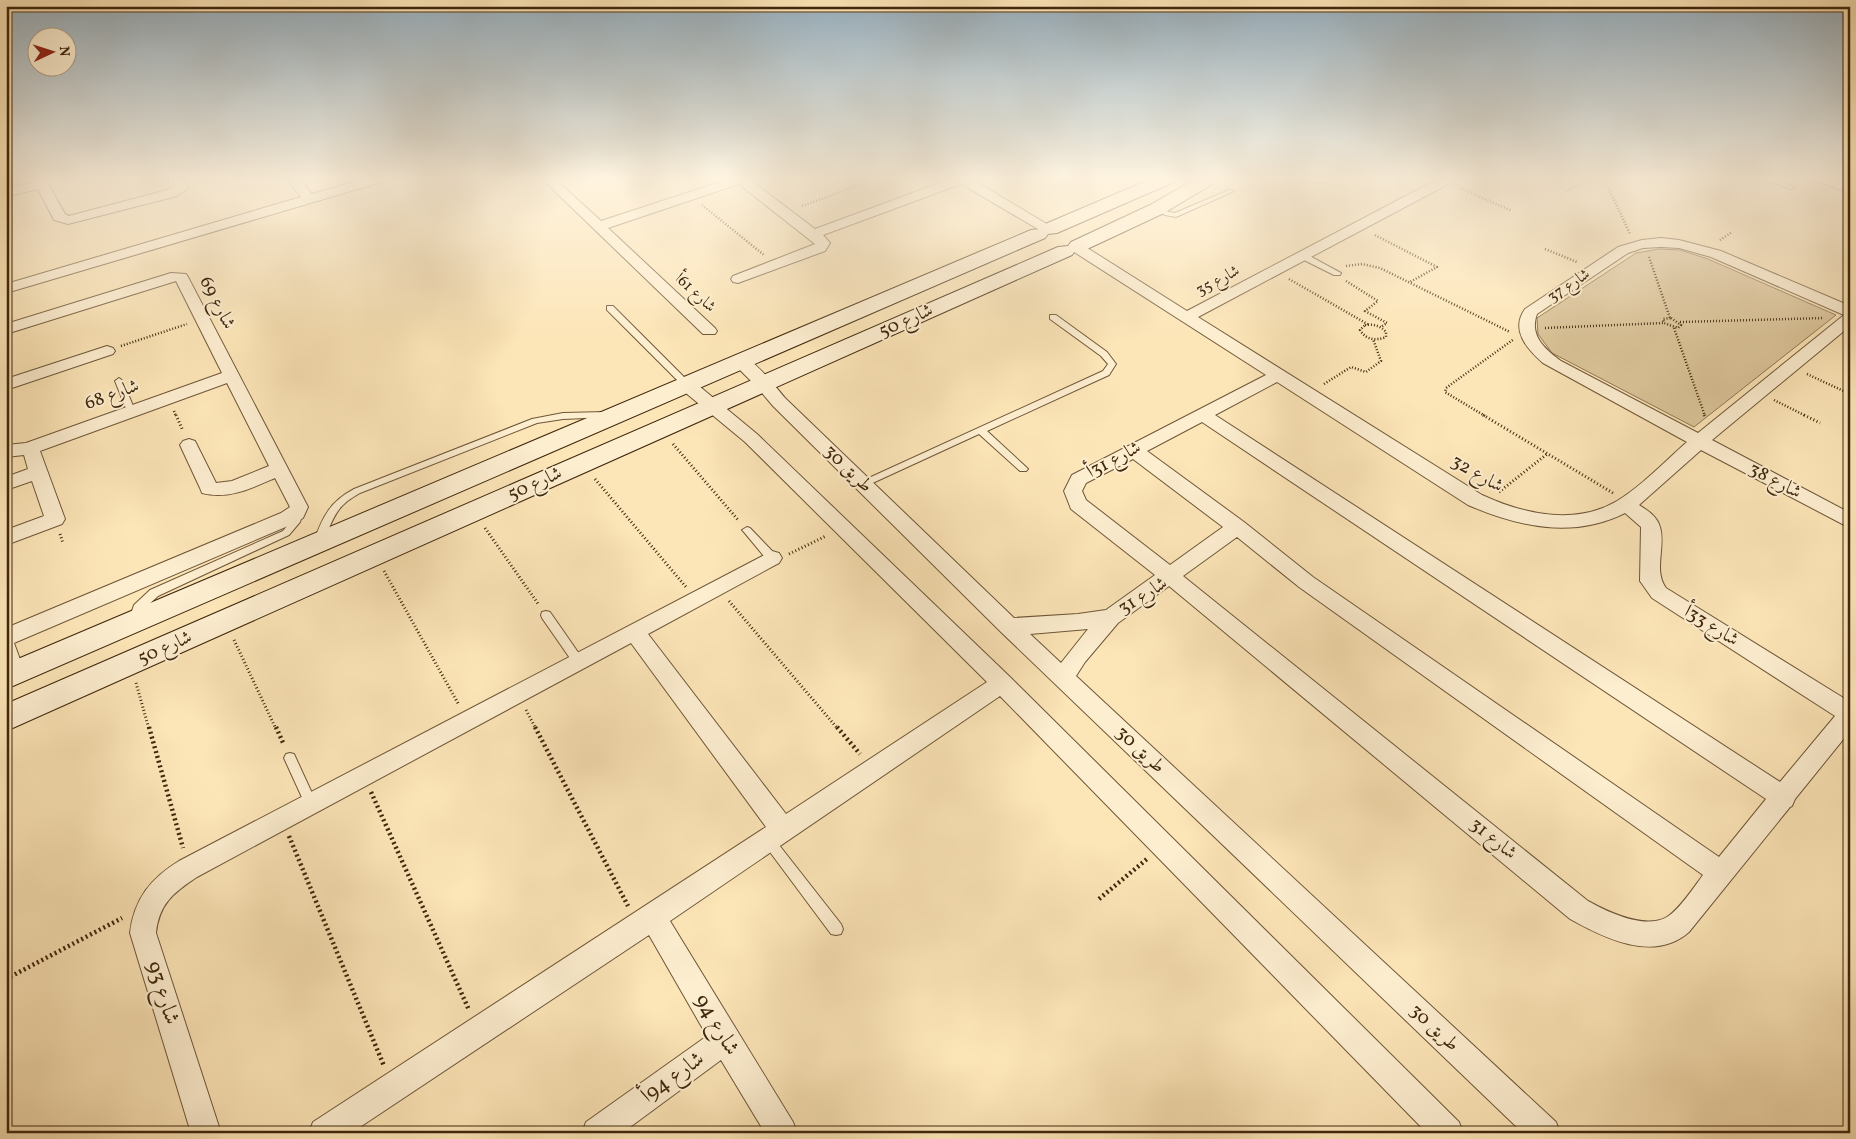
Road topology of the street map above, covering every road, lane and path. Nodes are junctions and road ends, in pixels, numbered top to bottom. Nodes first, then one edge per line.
1 (200, 231) edge
2 (602, 231) edge
3 (734, 231) edge
4 (809, 231) edge
5 (821, 231) edge
6 (1042, 231) edge
7 (1069, 231) edge
8 (1109, 231) edge
9 (1349, 231) edge
10 (1368, 231) edge
11 (1632, 231) edge
12 (813, 234) junction
13 (1639, 244) junction
14 (1073, 248) junction
15 (1545, 249) dead end
16 (1303, 256) junction
17 (776, 264) junction
18 (1593, 269) junction
19 (1275, 271) junction
20 (1337, 273) junction
21 (738, 279) dead end
22 (1410, 282) junction
23 (6, 289) edge
24 (610, 308) dead end
25 (1850, 312) edge
26 (1053, 317) dead end
27 (1187, 317) junction
28 (1830, 317) dead end
29 (1670, 318) junction
30 (1850, 318) edge
31 (203, 319) junction
32 (1680, 322) junction
33 (1664, 323) junction
34 (1369, 324) junction
35 (1381, 327) junction
36 (1526, 328) junction
37 (1674, 328) junction
38 (6, 329) edge
39 (710, 331) dead end
40 (1373, 340) junction
41 (107, 351) joint
42 (740, 362) junction
43 (1790, 367) junction
44 (232, 375) junction
45 (1278, 375) junction
46 (119, 381) dead end
47 (763, 383) junction
48 (6, 385) edge
49 (687, 385) junction
50 (1758, 393) junction
51 (1309, 394) junction
52 (1850, 394) edge
53 (168, 398) junction
54 (710, 406) junction
55 (132, 411) junction
56 (1202, 414) junction
57 (617, 415) junction
58 (1820, 423) dead end
59 (660, 428) junction
60 (980, 430) junction
61 (1705, 437) junction
62 (190, 445) joint
63 (30, 448) junction
64 (1133, 450) junction
65 (6, 451) edge
66 (1547, 454) junction
67 (582, 463) junction
68 (280, 468) junction
69 (1023, 469) dead end
70 (39, 472) junction
71 (6, 484) edge
72 (863, 484) junction
73 (1484, 504) junction
74 (1628, 504) junction
75 (299, 510) junction
76 (473, 511) junction
77 (1850, 521) edge
78 (842, 527) junction
79 (1237, 527) junction
80 (747, 530) joint
81 (6, 538) edge
82 (318, 544) junction
83 (376, 555) junction
84 (772, 558) junction
85 (1170, 576) junction
86 (717, 588) junction
87 (696, 599) junction
88 (546, 615) joint
89 (1111, 617) junction
90 (226, 621) junction
91 (134, 623) junction
92 (1009, 626) junction
93 (634, 632) junction
94 (6, 637) edge
95 (6, 648) edge
96 (578, 661) junction
97 (130, 664) junction
98 (10, 675) edge
99 (1063, 678) junction
100 (1002, 683) junction
101 (518, 694) junction
102 (1850, 714) edge
103 (6, 718) edge
104 (467, 720) junction
105 (290, 758) joint
106 (874, 769) junction
107 (364, 775) junction
108 (1784, 798) junction
109 (311, 804) junction
110 (282, 819) junction
111 (776, 835) junction
112 (1163, 846) junction
113 (188, 869) junction
114 (1721, 873) junction
115 (1100, 899) dead end
116 (149, 904) junction
117 (646, 921) junction
118 (836, 930) dead end
119 (6, 979) edge
120 (478, 1032) junction
121 (725, 1040) junction
122 (393, 1088) junction
123 (206, 1133) edge
124 (324, 1133) edge
125 (597, 1133) edge
126 (782, 1133) edge
127 (1448, 1133) edge
128 (1545, 1133) edge

1 - 23 street
2 - 39 street, شارع 61أ
3 - 17 path
4 - 12 street
5 - 12 street
6 - 42 street, شارع 50
7 - 14 street
8 - 14 street, شارع 50
9 - 16 street, شارع 35
10 - 22 path
11 - 13 path
12 - 17 street
13 - 18 street, شارع 37
13 - 25 street, شارع 37
13 - 29 path
14 - 27 street, شارع 32
14 - 47 street, شارع 50
15 - 18 path
16 - 19 street, شارع 35
16 - 20 lane
17 - 21 street
18 - 36 street, شارع 37
19 - 27 street, شارع 35
19 - 34 path
20 - 22 path
20 - 35 path
22 - 66 path
24 - 49 lane
26 - 60 lane
27 - 45 street, شارع 32
28 - 32 path
29 - 32 path
29 - 33 path
30 - 43 street, شارع 32
31 - 38 street, شارع 69
31 - 41 path
31 - 44 street, شارع 69
32 - 37 path
33 - 36 path
33 - 37 path
34 - 35 path
34 - 40 path
35 - 40 path
36 - 61 street
37 - 61 path
40 - 51 path
41 - 48 street
42 - 47 street, طريق 30
42 - 49 street, شارع 50
43 - 50 street, شارع 32
43 - 52 path
44 - 53 street, شارع 68
44 - 68 street, شارع 69
45 - 51 street, شارع 32
45 - 56 street, شارع 31أ
46 - 55 lane
47 - 54 street, شارع 50
47 - 72 street, طريق 30
49 - 54 street
49 - 57 street, شارع 50
50 - 58 path
50 - 61 street, شارع 32
51 - 73 street, شارع 32
53 - 55 street, شارع 68
53 - 62 path
54 - 59 street, شارع 50
54 - 78 street
55 - 63 street, شارع 68
56 - 64 street, شارع 31أ
56 - 108 street
57 - 82 street, شارع 50
57 - 82 lane
59 - 67 street, شارع 50
59 - 80 path
60 - 69 lane
60 - 72 lane
61 - 74 street, شارع 32
61 - 77 street, شارع 38
62 - 68 street
63 - 65 street, شارع 68
63 - 70 street
64 - 79 street
64 - 85 street, شارع 31أ
66 - 73 path
66 - 74 path
67 - 76 street, شارع 50
67 - 87 path
68 - 75 street, شارع 69
70 - 71 street
70 - 81 street
72 - 92 street, طريق 30
73 - 74 street, شارع 32
74 - 102 street, شارع 33أ
75 - 91 lane
75 - 94 street
76 - 83 street, شارع 50
76 - 88 path
78 - 84 path
78 - 100 street
79 - 85 street
79 - 114 street
80 - 84 lane
82 - 91 street, شارع 50
83 - 90 street, شارع 50
83 - 104 path
84 - 86 street, شارع 93
85 - 89 street, شارع 31
85 - 114 street, شارع 31
86 - 87 street, شارع 93
86 - 106 path
87 - 93 street, شارع 93
88 - 96 lane
89 - 92 street, شارع 31
89 - 99 street, شارع 31
90 - 97 street, شارع 50
90 - 105 path
91 - 98 street, شارع 50
92 - 99 street, طريق 30
93 - 96 street, شارع 93
93 - 111 street
95 - 98 street
96 - 101 street, شارع 93
97 - 103 street, شارع 50
97 - 113 path
99 - 128 street, طريق 30
100 - 106 street
100 - 112 street
101 - 104 street, شارع 93
101 - 117 path
102 - 108 street, شارع 31
104 - 107 street, شارع 93
105 - 109 lane
106 - 111 street
107 - 109 street, شارع 93
107 - 120 path
108 - 114 street, شارع 31
109 - 110 street, شارع 93
110 - 113 street, شارع 93
110 - 122 path
111 - 117 street
111 - 118 lane
112 - 115 path
112 - 127 street
113 - 116 street, شارع 93
116 - 119 path
116 - 123 street, شارع 93
117 - 120 street
117 - 121 street, شارع 94
120 - 122 street
121 - 125 street, شارع 94أ
121 - 126 street, شارع 94
122 - 124 street

